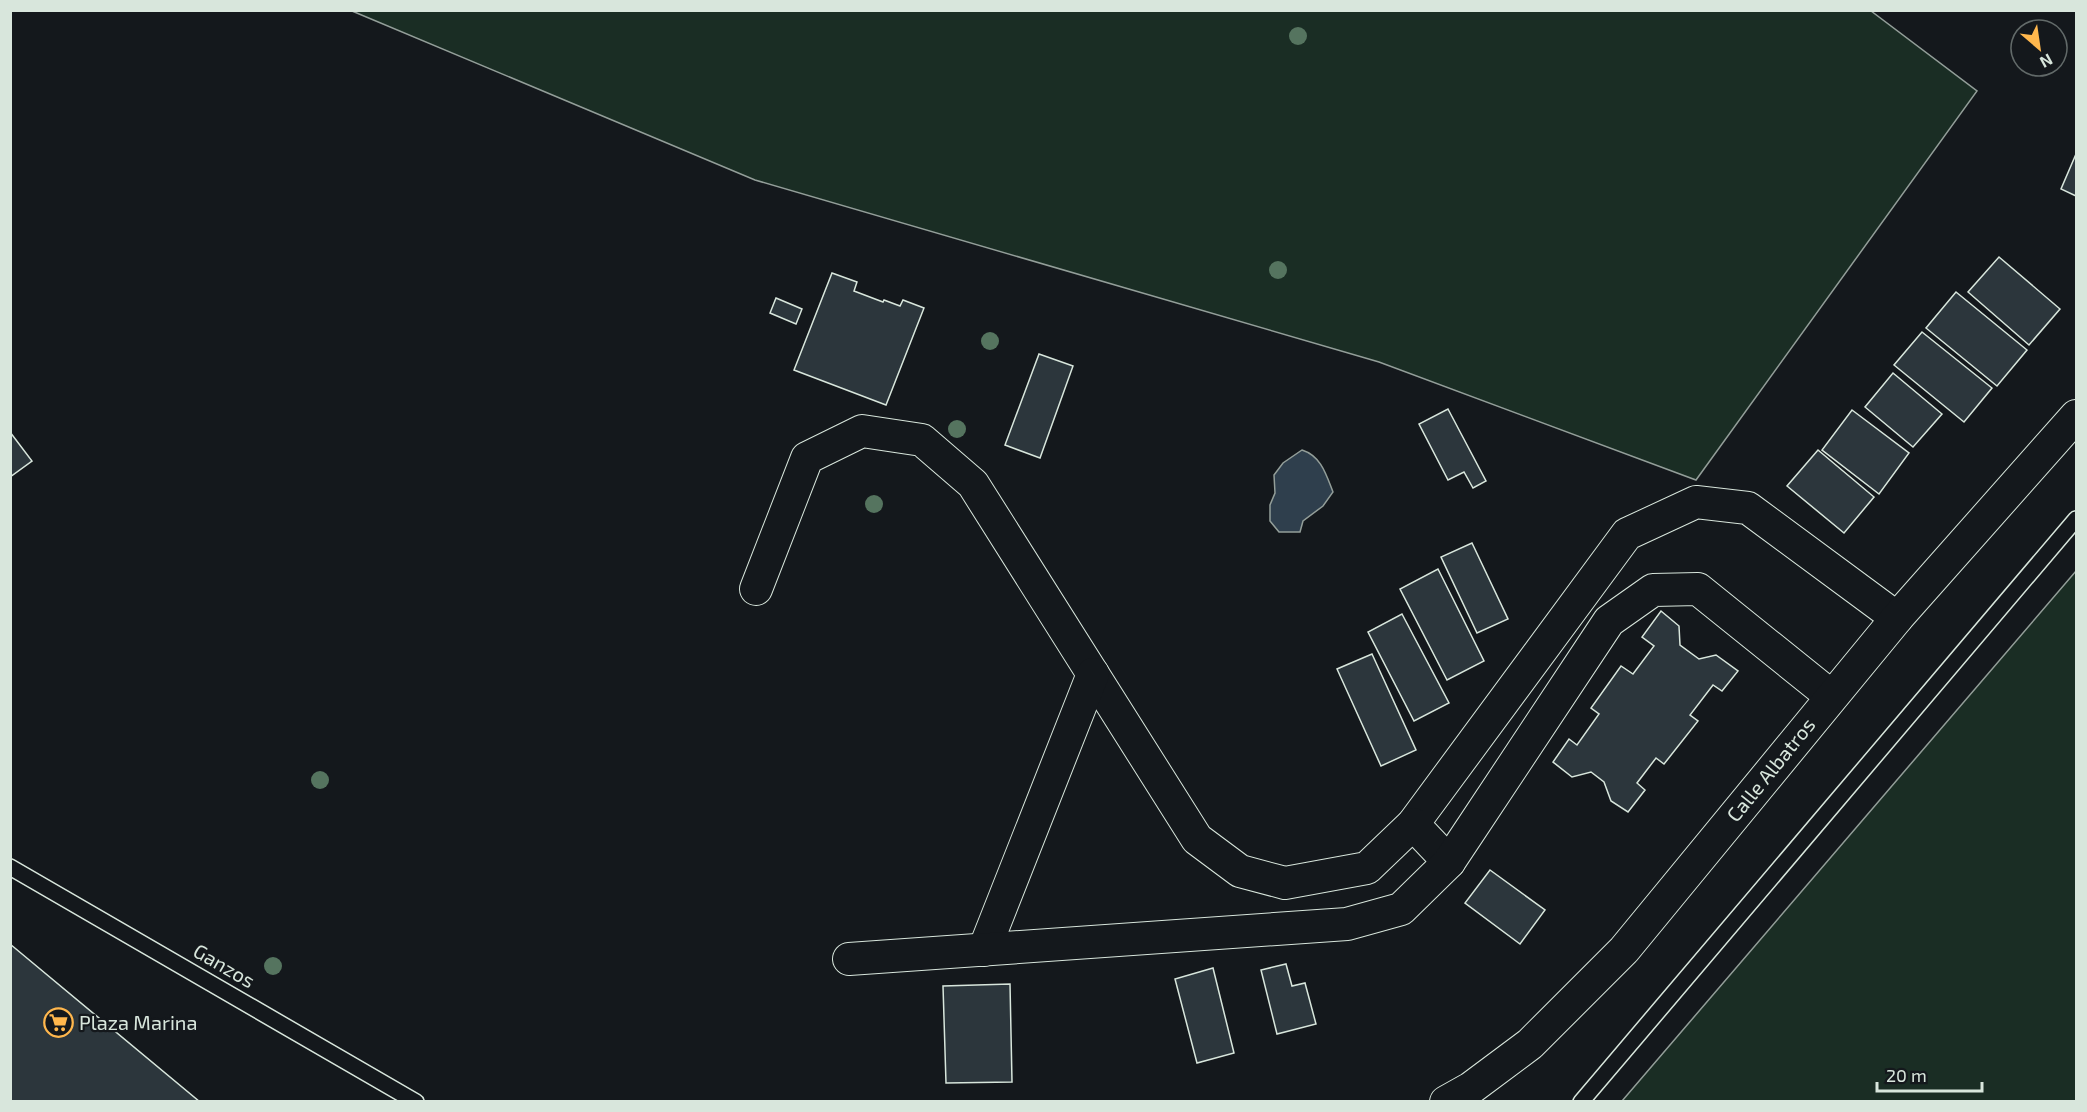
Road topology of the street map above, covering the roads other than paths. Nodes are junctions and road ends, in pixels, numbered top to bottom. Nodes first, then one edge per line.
1 (2076, 416) edge
2 (2076, 519) edge
3 (1604, 565) junction
4 (756, 589) dead end
5 (1632, 604) junction
6 (1898, 618) junction
7 (1093, 674) junction
8 (1831, 696) junction
9 (1413, 824) junction
10 (1449, 862) junction
11 (10, 867) edge
12 (1286, 883) junction
13 (1284, 928) junction
14 (984, 950) junction
15 (849, 959) dead end
16 (416, 1101) edge
17 (1446, 1101) edge
18 (1581, 1101) edge

1 - 6 street, Calle Albatros
2 - 18 lane
3 - 5 street
3 - 6 street
3 - 9 street
4 - 7 street
5 - 8 street
5 - 10 street
6 - 8 street, Calle Albatros
7 - 12 street
7 - 14 street
8 - 17 street, Calle Albatros
9 - 10 street
9 - 12 street
10 - 13 street
11 - 16 lane, Ganzos
12 - 13 street
13 - 14 street
14 - 15 street

